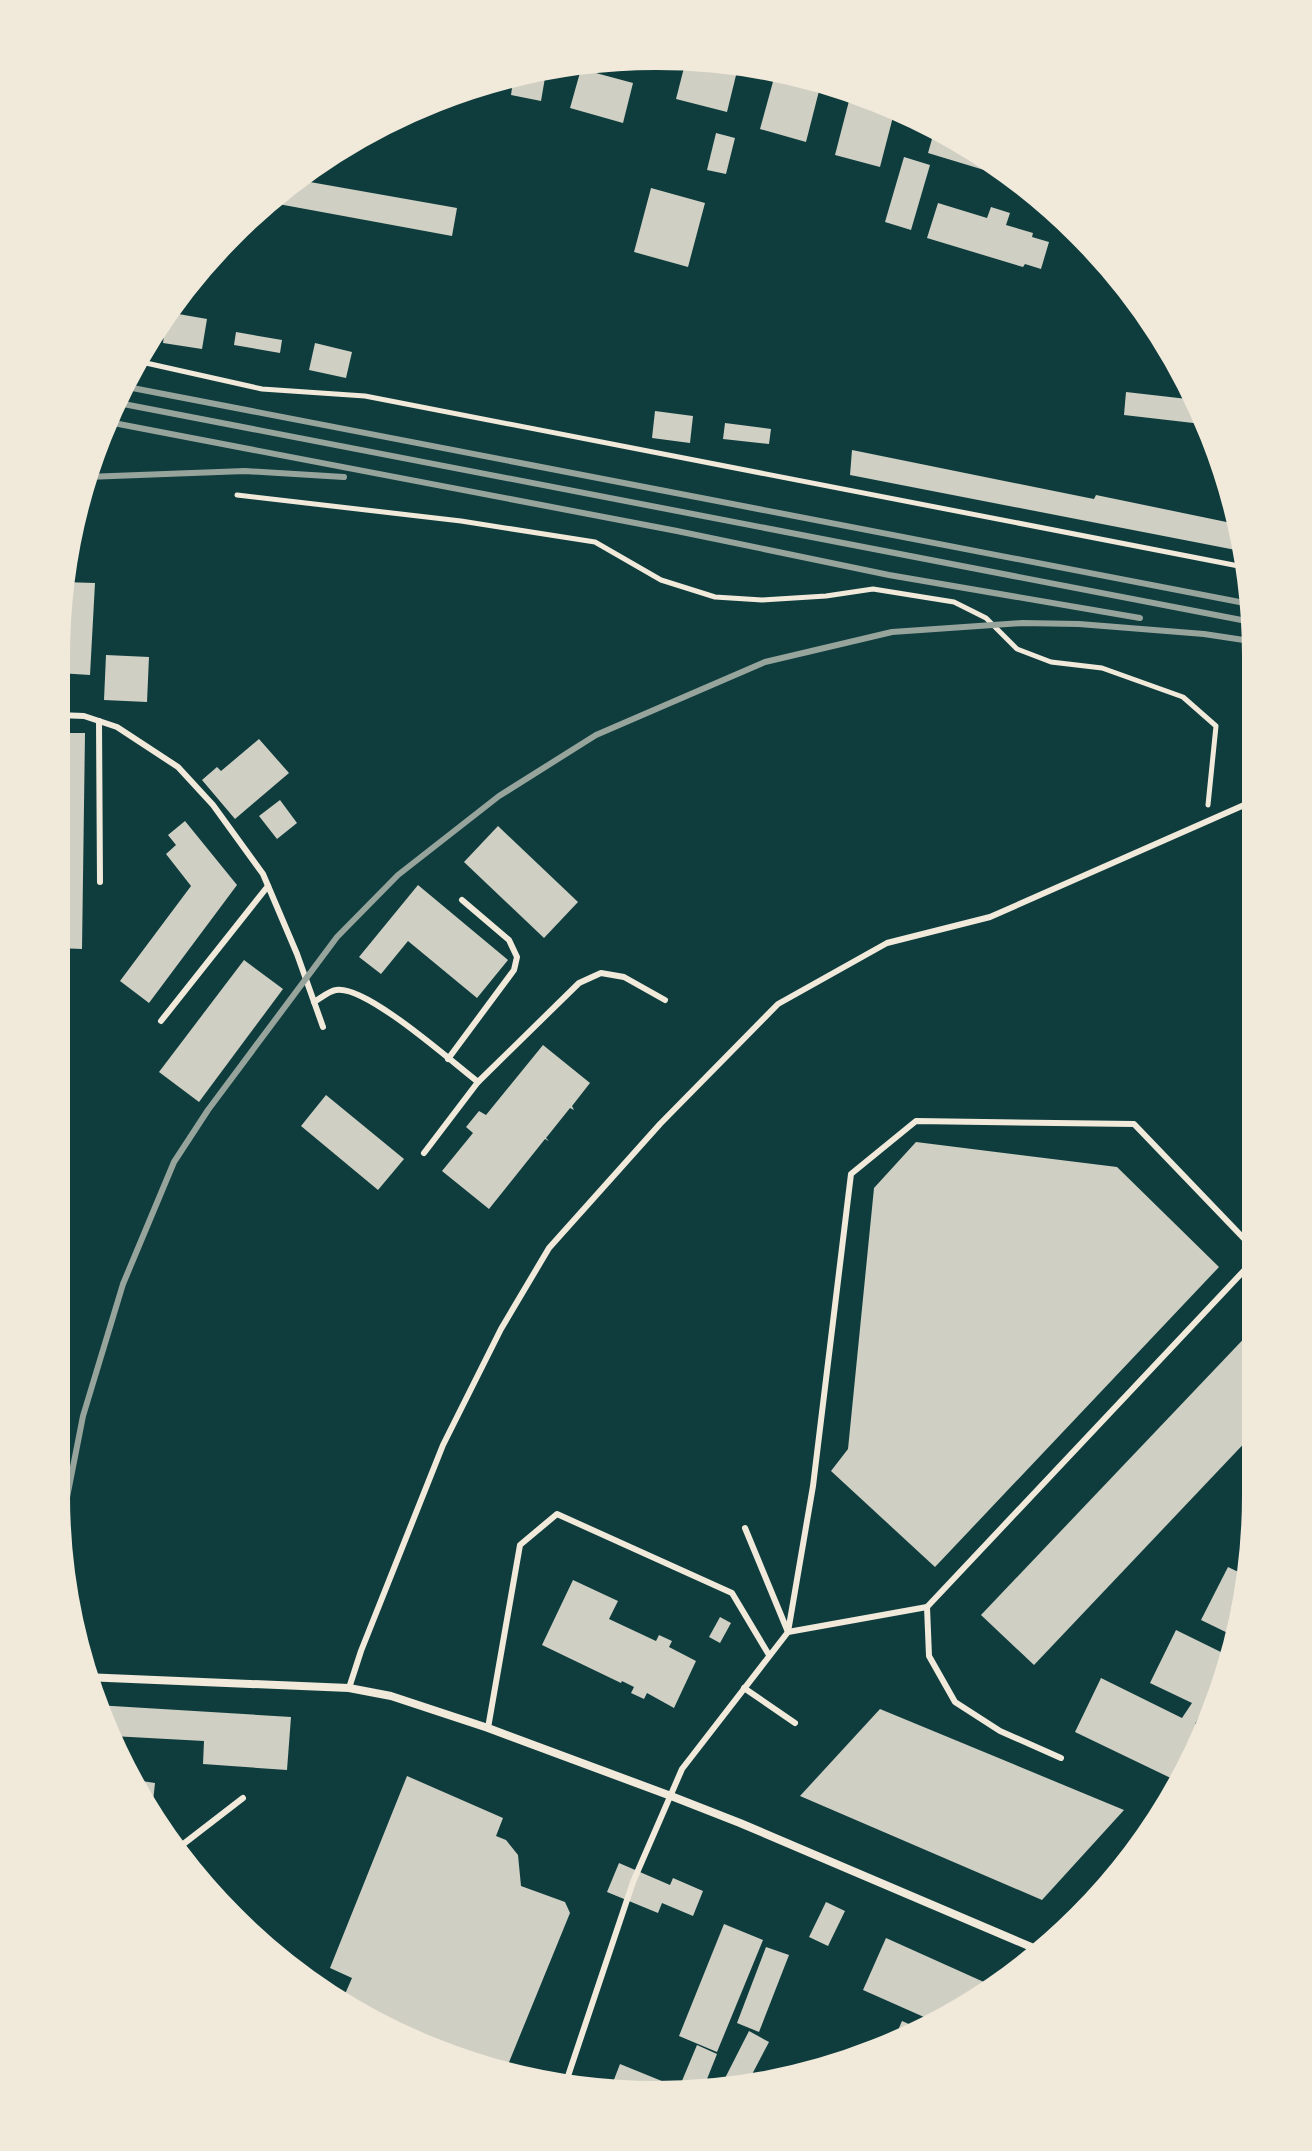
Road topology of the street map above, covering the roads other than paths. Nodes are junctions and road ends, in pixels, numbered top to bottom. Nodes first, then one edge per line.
1 (68, 715) edge
2 (99, 721) junction
3 (1244, 805) edge
4 (100, 882) dead end
5 (268, 886) junction
6 (462, 900) dead end
7 (665, 1000) dead end
8 (314, 1002) junction
9 (161, 1021) dead end
10 (323, 1027) dead end
11 (448, 1059) junction
12 (478, 1082) junction
13 (424, 1153) dead end
14 (1244, 1239) edge
15 (1244, 1271) edge
16 (745, 1528) dead end
17 (927, 1607) junction
18 (788, 1632) junction
19 (769, 1655) junction
20 (97, 1678) edge
21 (349, 1688) junction
22 (744, 1688) junction
23 (795, 1723) dead end
24 (488, 1728) junction
25 (1061, 1758) dead end
26 (671, 1796) junction
27 (243, 1798) dead end
28 (183, 1844) edge
29 (1031, 1947) edge
30 (568, 2076) edge

1 - 2 lane
2 - 4 lane
2 - 5 lane
3 - 21 lane
5 - 8 lane
5 - 9 lane
6 - 11 lane
7 - 12 lane
8 - 10 lane
8 - 11 lane
11 - 12 lane
12 - 13 lane
14 - 18 lane
15 - 17 lane
16 - 18 lane
17 - 18 lane
17 - 25 lane
18 - 19 lane
19 - 22 lane
19 - 24 lane
20 - 21 street
21 - 24 street
22 - 23 lane
22 - 26 lane
24 - 26 street
26 - 29 street
26 - 30 lane
27 - 28 lane

